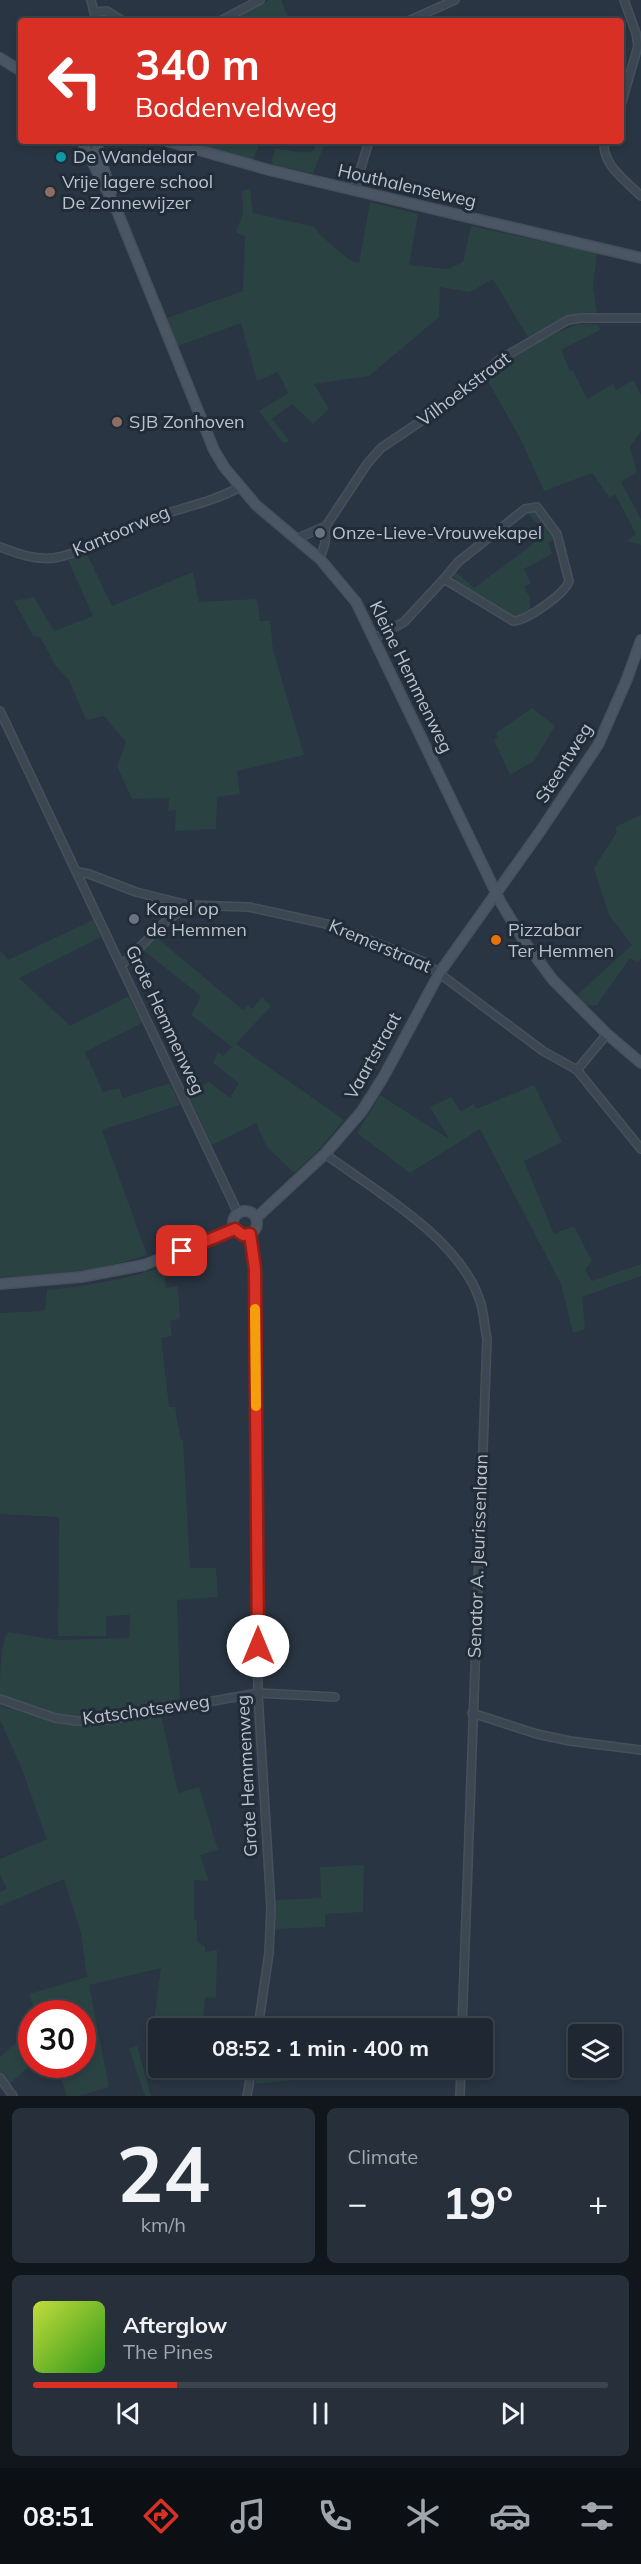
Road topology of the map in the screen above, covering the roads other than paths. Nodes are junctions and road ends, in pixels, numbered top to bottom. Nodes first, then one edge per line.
1 (91, 0) edge
2 (260, 0) edge
3 (454, 0) edge
4 (624, 0) edge
5 (95, 12) junction
6 (96, 18) edge
7 (118, 18) edge
8 (226, 18) edge
9 (415, 18) edge
10 (0, 58) edge
11 (18, 69) edge
12 (624, 95) edge
13 (81, 144) edge
14 (97, 144) edge
15 (177, 144) edge
16 (368, 144) edge
17 (604, 144) edge
18 (354, 191) junction
19 (641, 196) edge
20 (115, 206) junction
21 (641, 258) edge
22 (641, 318) edge
23 (240, 487) junction
24 (326, 526) junction
25 (296, 539) junction
26 (0, 547) edge
27 (320, 559) junction
28 (444, 579) junction
29 (375, 638) junction
30 (641, 640) edge
31 (0, 711) edge
32 (78, 872) junction
33 (497, 893) junction
34 (188, 905) junction
35 (121, 966) junction
36 (440, 972) junction
37 (607, 1034) junction
38 (641, 1063) edge
39 (577, 1070) junction
40 (641, 1149) edge
41 (325, 1154) junction
42 (238, 1213) junction
43 (256, 1218) junction
44 (235, 1229) junction
45 (250, 1234) junction
46 (0, 1284) edge
47 (258, 1693) junction
48 (335, 1697) dead end
49 (0, 1700) edge
50 (472, 1713) junction
51 (641, 1750) edge
52 (259, 2018) edge
53 (462, 2018) edge
54 (0, 2078) edge
55 (250, 2078) edge
56 (461, 2078) edge
57 (13, 2096) edge
58 (247, 2096) edge
59 (460, 2096) edge

1 - 5 street
2 - 8 street
3 - 9 street
4 - 12 street
5 - 6 street
5 - 7 street
10 - 11 street
13 - 20 street, Kleine Hemmenweg
14 - 20 street, Kleine Hemmenweg
15 - 18 street, Houthalenseweg
16 - 18 street
17 - 19 street
18 - 21 street, Houthalenseweg
20 - 23 street, Kleine Hemmenweg
22 - 24 street, Vilhoekstraat
23 - 25 street, Kleine Hemmenweg
23 - 26 street, Kantoorweg
24 - 25 street
24 - 27 street, Vilhoekstraat
25 - 27 street, Kleine Hemmenweg
27 - 29 street, Kleine Hemmenweg
28 - 28 street
28 - 29 street
29 - 33 street, Kleine Hemmenweg
30 - 33 street, Steentweg
31 - 32 street, Grote Hemmenweg
32 - 34 street, Kremerstraat
32 - 35 street, Grote Hemmenweg
33 - 36 street, Vaartstraat
33 - 37 street, Kleine Hemmenweg
34 - 35 street
34 - 36 street, Kremerstraat
35 - 42 street, Grote Hemmenweg
36 - 39 street, Kremerstraat
36 - 41 street, Vaartstraat
37 - 38 street, Kleine Hemmenweg
37 - 39 street
39 - 40 street, Kremerstraat
41 - 43 street, Vaartstraat
41 - 50 street, Senator A. Jeurissenlaan
42 - 43 street
42 - 44 street
43 - 45 street, Grote Hemmenweg
44 - 45 street
44 - 46 street
45 - 47 street, Grote Hemmenweg
47 - 48 street, Katschotseweg
47 - 49 street, Katschotseweg
47 - 52 street, Grote Hemmenweg
50 - 51 street
50 - 53 street, Senator A. Jeurissenlaan
54 - 57 street
55 - 58 street
56 - 59 street

